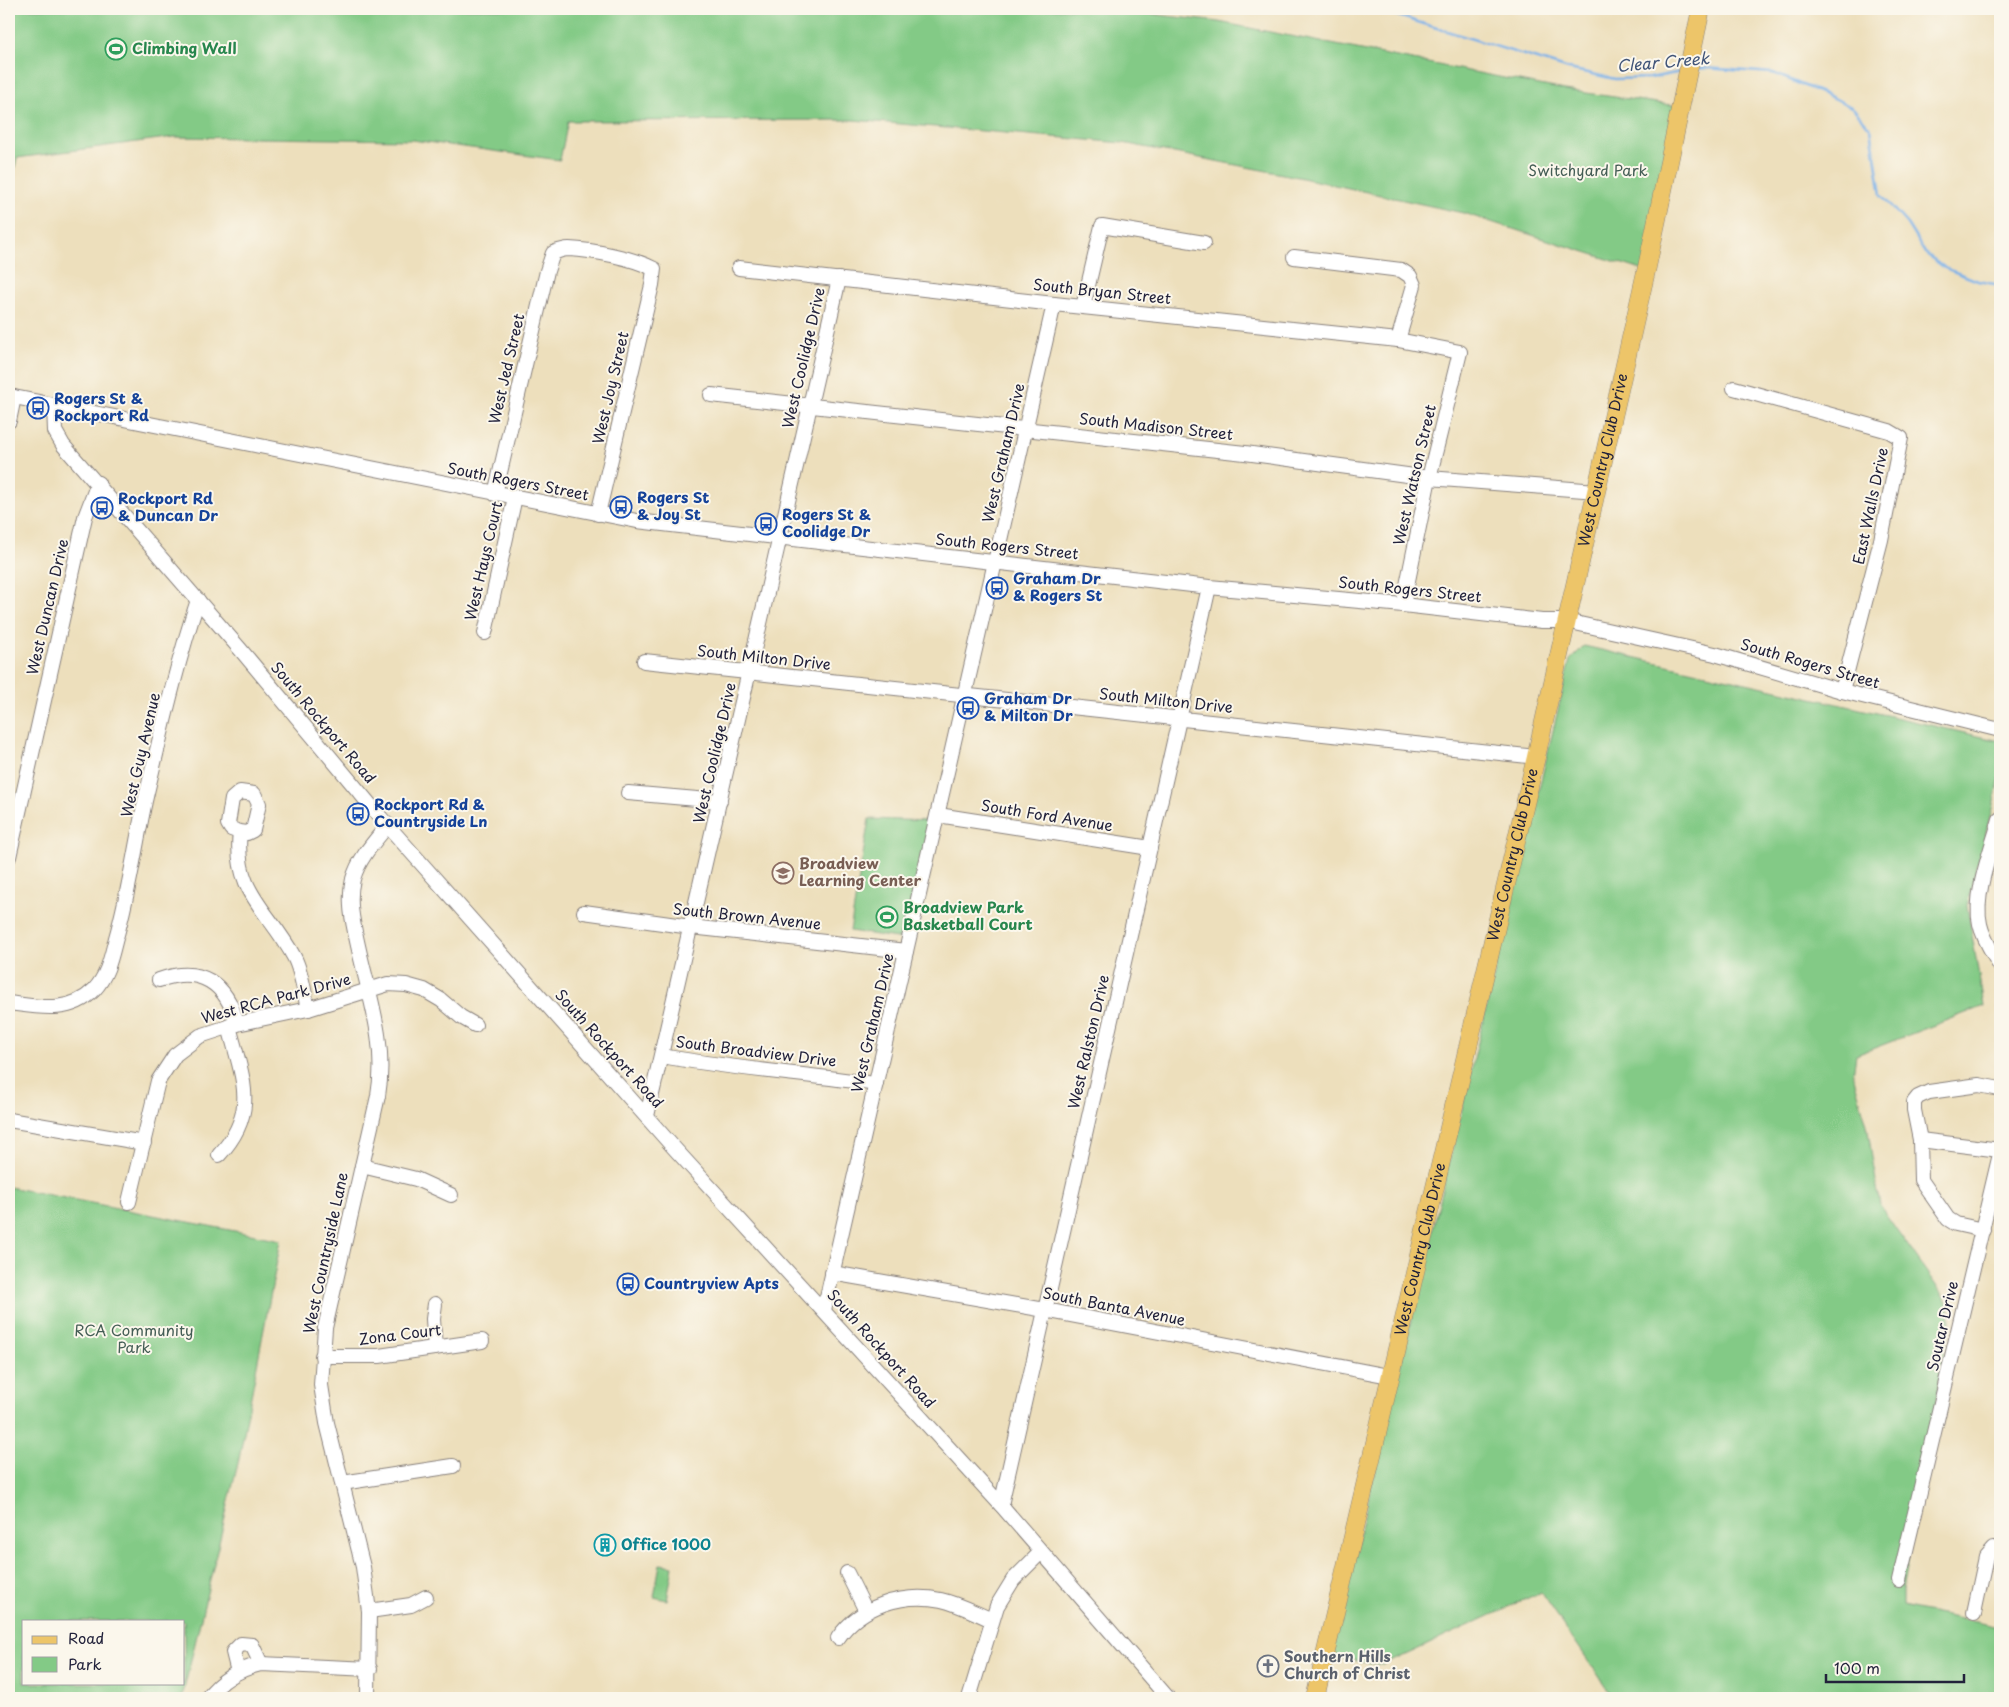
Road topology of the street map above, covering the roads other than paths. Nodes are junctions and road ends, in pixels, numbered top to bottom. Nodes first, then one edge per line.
1 (1701, 9) edge
2 (1204, 243) dead end
3 (1294, 257) dead end
4 (739, 268) dead end
5 (654, 269) joint
6 (839, 279) junction
7 (1054, 304) junction
8 (1083, 307) junction
9 (1398, 340) junction
10 (1460, 352) joint
11 (1734, 388) dead end
12 (711, 395) dead end
13 (11, 397) edge
14 (54, 406) junction
15 (808, 406) junction
16 (9, 421) edge
17 (1026, 429) junction
18 (1429, 478) junction
19 (98, 483) junction
20 (1597, 491) junction
21 (495, 494) junction
22 (515, 497) junction
23 (598, 514) junction
24 (780, 538) junction
25 (996, 562) junction
26 (1209, 587) junction
27 (198, 600) junction
28 (1404, 605) junction
29 (1566, 621) junction
30 (485, 632) dead end
31 (644, 661) dead end
32 (750, 673) junction
33 (1842, 691) junction
34 (966, 696) junction
35 (1180, 719) junction
36 (2000, 730) edge
37 (1536, 757) junction
38 (628, 794) dead end
39 (720, 801) junction
40 (938, 815) junction
41 (2000, 819) edge
42 (388, 825) junction
43 (240, 832) dead end
44 (1150, 848) junction
45 (9, 858) edge
46 (584, 912) dead end
47 (691, 928) junction
48 (906, 952) junction
49 (2000, 966) edge
50 (159, 980) dead end
51 (368, 991) junction
52 (9, 1003) edge
53 (308, 1009) junction
54 (233, 1025) junction
55 (475, 1025) dead end
56 (662, 1056) junction
57 (876, 1084) junction
58 (2000, 1089) edge
59 (647, 1116) junction
60 (9, 1120) edge
61 (1920, 1140) junction
62 (144, 1143) junction
63 (2000, 1152) edge
64 (219, 1155) dead end
65 (362, 1166) junction
66 (451, 1195) dead end
67 (129, 1202) dead end
68 (1983, 1230) junction
69 (832, 1273) junction
70 (434, 1304) dead end
71 (824, 1310) junction
72 (1045, 1310) junction
73 (482, 1341) dead end
74 (435, 1348) junction
75 (322, 1356) junction
76 (1390, 1376) junction
77 (453, 1466) dead end
78 (342, 1482) junction
79 (1001, 1505) junction
80 (2000, 1549) edge
81 (1041, 1552) junction
82 (847, 1573) dead end
83 (1899, 1580) dead end
84 (426, 1597) dead end
85 (369, 1611) junction
86 (866, 1611) junction
87 (1974, 1612) dead end
88 (992, 1620) junction
89 (838, 1638) dead end
90 (261, 1664) junction
91 (370, 1669) junction
92 (238, 1672) junction
93 (207, 1698) edge
94 (368, 1698) edge
95 (969, 1698) edge
96 (1168, 1698) edge
97 (1315, 1698) edge

1 - 20 main road, West Country Club Drive
2 - 8 street
3 - 9 street
4 - 6 street, South Bryan Street
5 - 21 street, West Jed Street
5 - 23 street, West Joy Street
6 - 7 street, South Bryan Street
6 - 15 street, West Coolidge Drive
7 - 8 street, South Bryan Street
7 - 17 street, West Graham Drive
8 - 9 street, South Bryan Street
9 - 10 street, South Bryan Street
10 - 18 street, West Watson Street
11 - 33 street, East Walls Drive
12 - 15 street, South Madison Street
13 - 14 street, South Rogers Street
13 - 16 street
14 - 19 street, South Rockport Road
14 - 21 street, South Rogers Street
15 - 17 street, South Madison Street
15 - 24 street, West Coolidge Drive
17 - 18 street, South Madison Street
17 - 25 street, West Graham Drive
18 - 20 street, South Madison Street
18 - 28 street, West Watson Street
19 - 27 street, South Rockport Road
19 - 45 street, West Duncan Drive
20 - 29 main road, West Country Club Drive
21 - 22 street, South Rogers Street
22 - 23 street, South Rogers Street
22 - 30 street, West Hays Court
23 - 24 street, South Rogers Street
24 - 25 street, South Rogers Street
24 - 32 street, West Coolidge Drive
25 - 26 street, South Rogers Street
25 - 34 street, West Graham Drive
26 - 28 street, South Rogers Street
26 - 35 street, West Ralston Drive
27 - 42 street, South Rockport Road
27 - 52 street, West Guy Avenue
28 - 29 street, South Rogers Street
29 - 33 street, South Rogers Street
29 - 37 main road, West Country Club Drive
31 - 32 street, South Milton Drive
32 - 34 street, South Milton Drive
32 - 39 street, West Coolidge Drive
33 - 36 street, South Rogers Street
34 - 35 street, South Milton Drive
34 - 40 street, West Graham Drive
35 - 37 street, South Milton Drive
35 - 44 street, West Ralston Drive
37 - 76 main road, West Country Club Drive
38 - 39 street
39 - 47 street, West Coolidge Drive
40 - 44 street, South Ford Avenue
40 - 48 street, West Graham Drive
41 - 49 street
42 - 51 street, West Countryside Lane
42 - 59 street, South Rockport Road
43 - 53 street
44 - 72 street, West Ralston Drive
46 - 47 street, South Brown Avenue
47 - 48 street, South Brown Avenue
47 - 56 street, West Coolidge Drive
48 - 57 street, West Graham Drive
50 - 54 street
51 - 53 street, West RCA Park Drive
51 - 55 street, West RCA Park Drive
51 - 65 street, West Countryside Lane
53 - 54 street, West RCA Park Drive
54 - 62 street, West RCA Park Drive
54 - 64 street
56 - 57 street, South Broadview Drive
56 - 59 street, West Coolidge Drive
57 - 69 street, West Graham Drive
58 - 61 street
59 - 71 street, South Rockport Road
60 - 62 street
61 - 63 street
61 - 68 street
62 - 67 street, West RCA Park Drive
63 - 68 street, Soutar Drive
65 - 66 street
65 - 75 street, West Countryside Lane
68 - 83 street, Soutar Drive
69 - 71 street, West Graham Drive
69 - 72 street, South Banta Avenue
70 - 74 street
71 - 79 street, South Rockport Road
72 - 76 street, South Banta Avenue
72 - 79 street, West Ralston Drive
73 - 74 street, Zona Court
74 - 75 street, Zona Court
75 - 78 street, West Countryside Lane
76 - 97 main road, West Country Club Drive
77 - 78 street
78 - 85 street, West Countryside Lane
79 - 81 street, South Rockport Road
80 - 87 street
81 - 88 street
81 - 96 street, South Rockport Road
82 - 86 street
84 - 85 street
85 - 91 street, West Countryside Lane
86 - 88 street
86 - 89 street
88 - 95 street
90 - 91 street
90 - 92 street
90 - 92 street
91 - 94 street, West Countryside Lane
92 - 93 street

